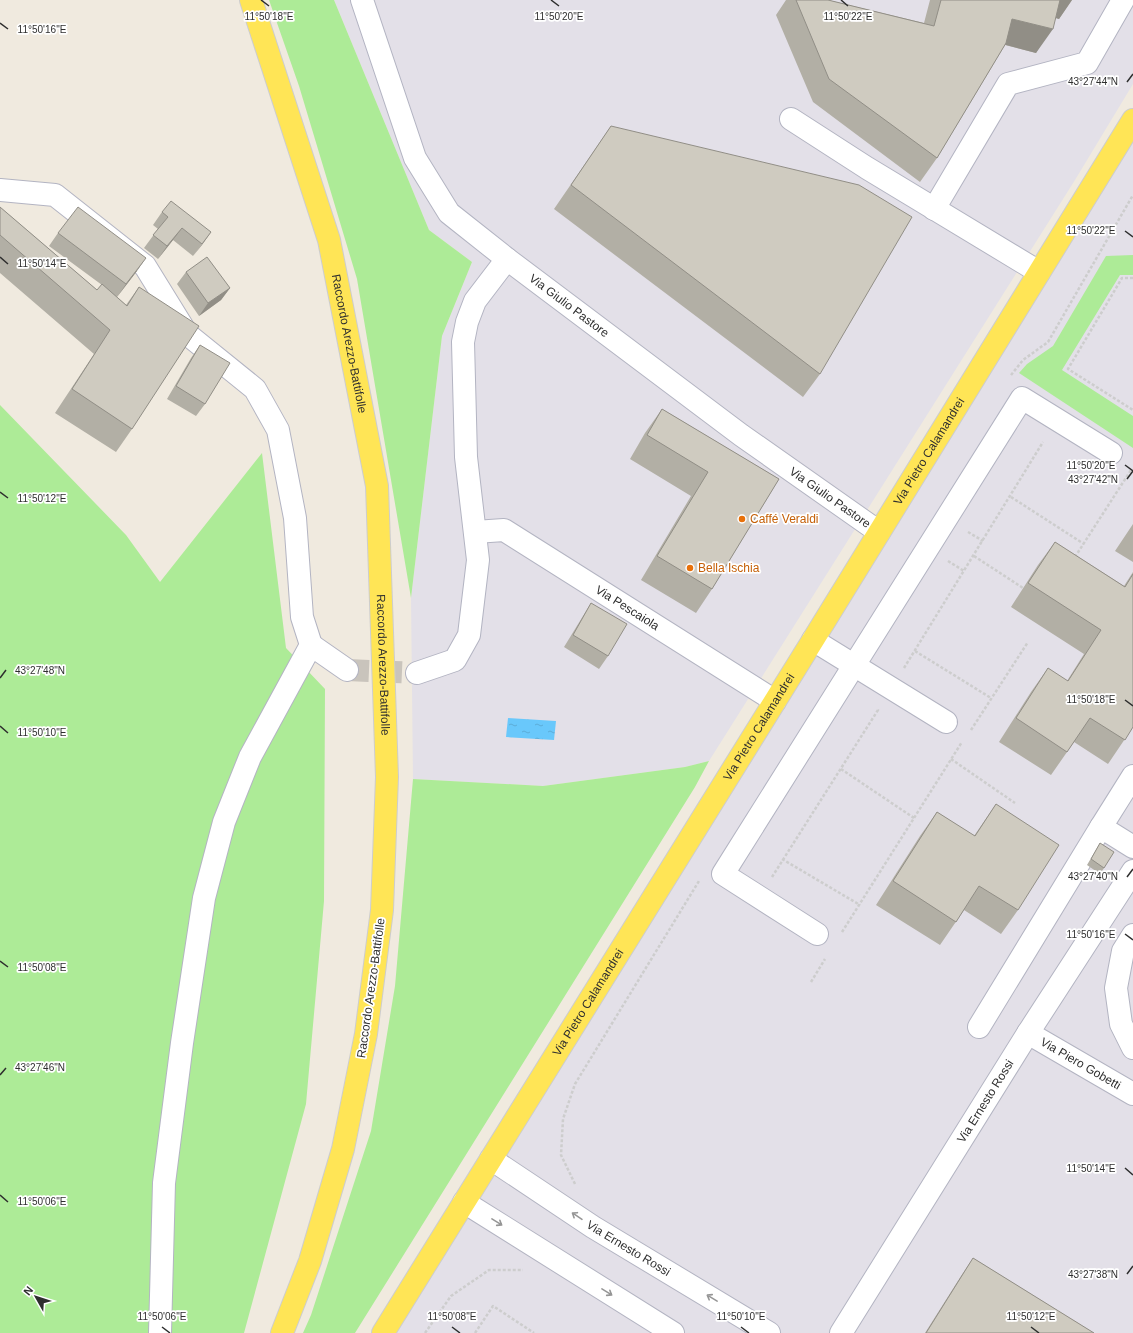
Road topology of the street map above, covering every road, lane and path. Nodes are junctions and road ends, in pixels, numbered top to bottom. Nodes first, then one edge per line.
1 (252, 0) edge
2 (362, 0) edge
3 (1123, 0) edge
4 (791, 119) dead end
5 (1133, 120) edge
6 (0, 190) edge
7 (934, 209) junction
8 (507, 259) junction
9 (1039, 272) junction
10 (1133, 278) edge
11 (1133, 410) edge
12 (1039, 439) dead end
13 (1111, 453) dead end
14 (1133, 467) edge
15 (1011, 497) junction
16 (965, 530) dead end
17 (475, 532) junction
18 (879, 532) junction
19 (983, 541) junction
20 (1084, 544) junction
21 (974, 556) junction
22 (945, 560) dead end
23 (1071, 562) edge
24 (964, 571) junction
25 (1023, 588) dead end
26 (813, 640) junction
27 (1028, 642) dead end
28 (311, 645) junction
29 (915, 651) junction
30 (855, 665) junction
31 (347, 670) tunnel mouth
32 (902, 672) dead end
33 (417, 673) tunnel mouth
34 (991, 698) junction
35 (775, 701) junction
36 (873, 706) dead end
37 (946, 722) dead end
38 (967, 735) dead end
39 (963, 741) dead end
40 (951, 759) junction
41 (841, 769) junction
42 (1133, 776) edge
43 (1015, 803) dead end
44 (914, 818) junction
45 (1101, 827) junction
46 (1133, 847) edge
47 (782, 859) junction
48 (1133, 871) edge
49 (771, 880) dead end
50 (860, 905) junction
51 (817, 934) dead end
52 (1133, 935) edge
53 (839, 937) dead end
54 (827, 956) dead end
55 (810, 982) dead end
56 (979, 1027) dead end
57 (1028, 1033) junction
58 (1133, 1048) edge
59 (1133, 1094) edge
60 (491, 1159) junction
61 (464, 1202) junction
62 (525, 1270) dead end
63 (160, 1333) edge
64 (282, 1333) edge
65 (383, 1333) edge
66 (425, 1333) edge
67 (475, 1333) edge
68 (534, 1333) edge
69 (673, 1333) edge
70 (769, 1333) edge
71 (841, 1333) edge

1 - 64 main road, Raccordo Arezzo-Battifolle
2 - 8 street, Via Giulio Pastore
3 - 7 street
4 - 7 street
5 - 9 main road, Via Pietro Calamandrei
6 - 28 street
7 - 9 street
8 - 17 street
8 - 18 street, Via Giulio Pastore
9 - 18 main road, Via Pietro Calamandrei
10 - 11 path
12 - 15 path
13 - 30 street
14 - 20 path
15 - 19 path
15 - 20 path
16 - 19 path
17 - 33 street
17 - 35 street, Via Pescaiola
18 - 26 main road, Via Pietro Calamandrei
19 - 21 path
20 - 23 path
21 - 24 path
21 - 25 path
22 - 24 path
24 - 29 path
26 - 30 street
26 - 35 main road, Via Pietro Calamandrei
27 - 34 path
28 - 31 street
28 - 63 street
29 - 32 path
29 - 34 path
30 - 37 street
30 - 51 street
34 - 38 path
35 - 60 main road, Via Pietro Calamandrei
36 - 41 path
39 - 40 path
40 - 43 path
40 - 44 path
41 - 44 path
41 - 47 path
42 - 45 street
44 - 50 path
45 - 46 street
45 - 56 street
47 - 49 path
47 - 50 path
48 - 57 street, Via Ernesto Rossi
50 - 53 path
52 - 58 street
54 - 55 path
57 - 59 street, Via Piero Gobetti
57 - 71 street, Via Ernesto Rossi
60 - 61 main road, Via Pietro Calamandrei
70 -> 60 street, Via Ernesto Rossi
61 - 65 main road, Via Pietro Calamandrei
61 -> 69 street
62 - 66 path
67 - 68 path

